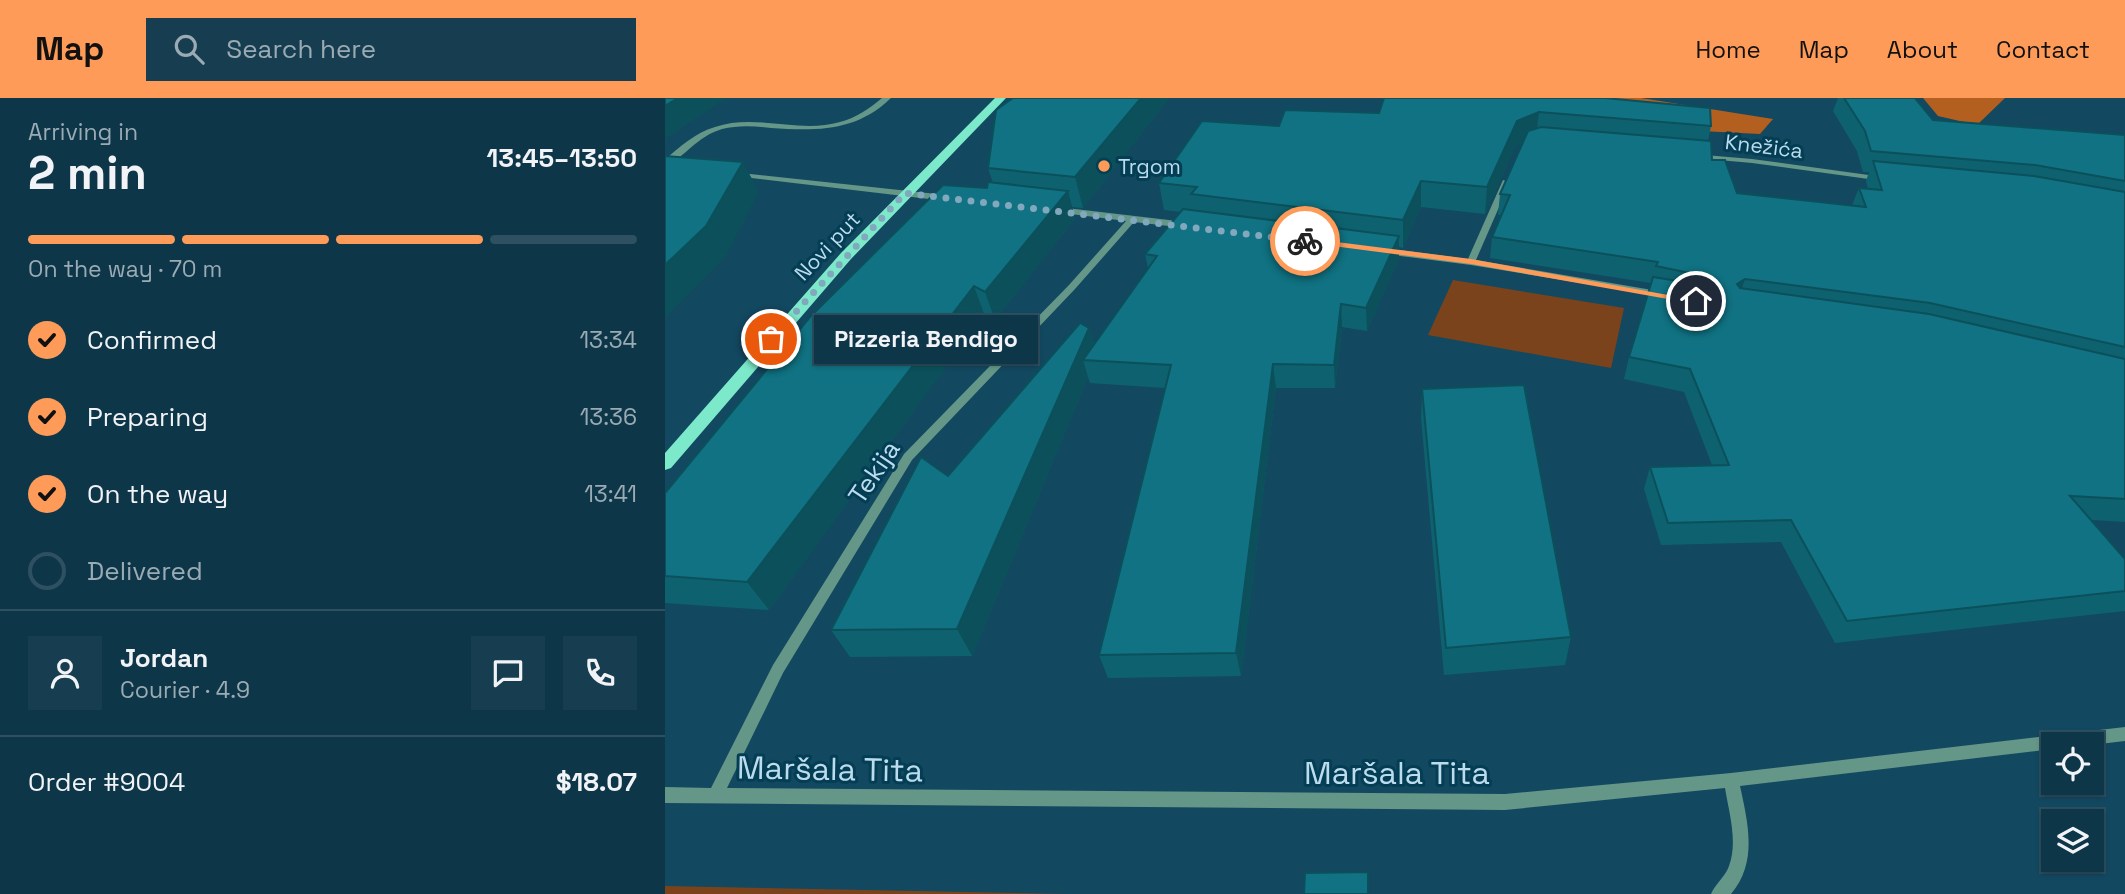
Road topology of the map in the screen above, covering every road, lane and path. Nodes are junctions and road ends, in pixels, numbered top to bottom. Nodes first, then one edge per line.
1 (887, 98) edge
2 (1001, 98) edge
3 (1685, 155) edge
4 (665, 166) edge
5 (678, 168) edge
6 (719, 173) edge
7 (1510, 173) edge
8 (1895, 180) edge
9 (905, 193) junction
10 (954, 199) edge
11 (1050, 209) edge
12 (1132, 219) junction
13 (1200, 227) edge
14 (1376, 250) edge
15 (1471, 262) junction
16 (1670, 296) edge
17 (665, 464) edge
18 (2125, 734) edge
19 (1731, 780) junction
20 (665, 795) edge
21 (715, 796) junction
22 (1720, 894) edge

1 - 4 street
2 - 9 main road, Novi put
3 - 8 street, Knežića
4 - 5 street
6 - 9 street
7 - 15 street
9 - 10 street
9 - 17 main road, Novi put
11 - 12 street
12 - 13 street
12 - 21 street, Tekija
14 - 15 street
15 - 16 street
18 - 19 street, Maršala Tita
19 - 21 street, Maršala Tita
19 - 22 street
20 - 21 street, Maršala Tita

